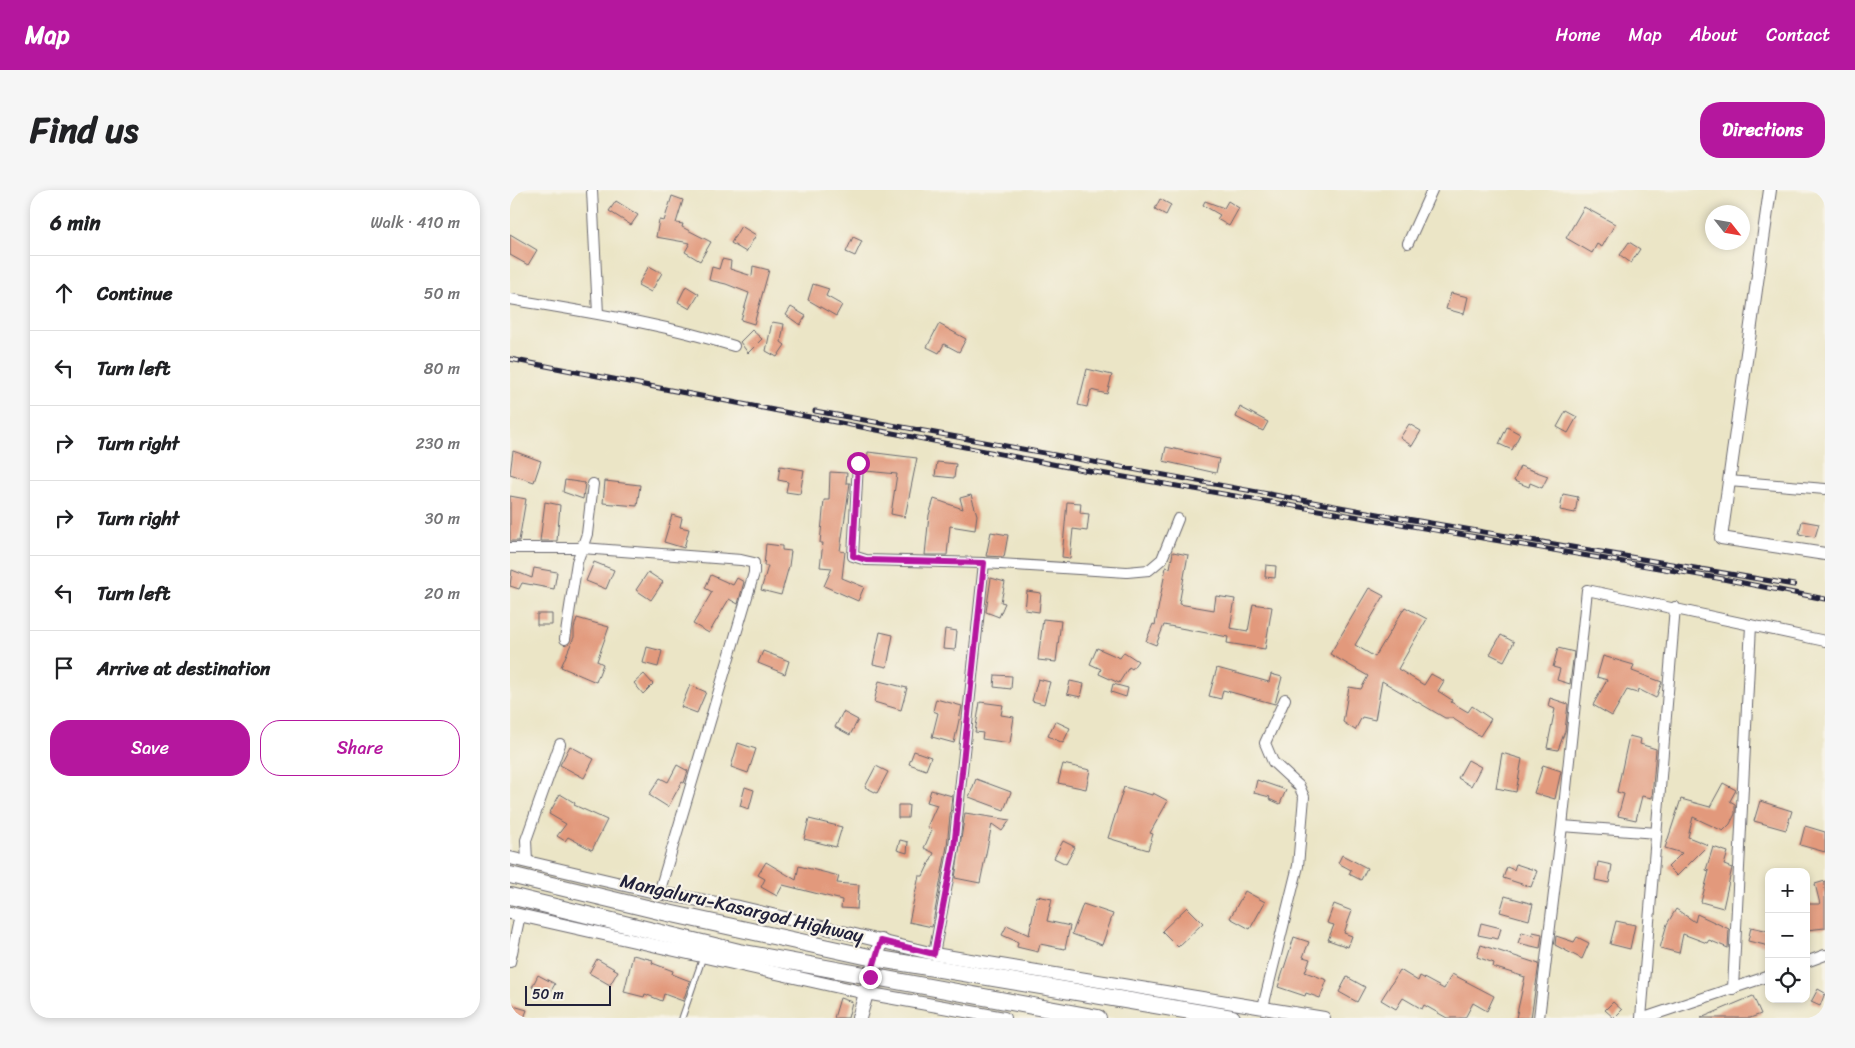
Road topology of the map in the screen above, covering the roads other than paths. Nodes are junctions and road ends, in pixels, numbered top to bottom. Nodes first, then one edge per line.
1 (592, 190) edge
2 (1432, 190) edge
3 (1770, 190) edge
4 (1408, 243) dead end
5 (510, 299) edge
6 (598, 314) junction
7 (734, 346) dead end
8 (858, 463) dead end
9 (1728, 481) junction
10 (593, 484) dead end
11 (1825, 489) edge
12 (1178, 519) dead end
13 (510, 548) edge
14 (582, 548) junction
15 (1825, 554) edge
16 (984, 563) junction
17 (1675, 607) junction
18 (1751, 625) junction
19 (565, 640) dead end
20 (1825, 641) edge
21 (1285, 699) dead end
22 (560, 744) dead end
23 (1562, 826) junction
24 (1657, 833) junction
25 (510, 858) edge
26 (527, 862) junction
27 (510, 875) edge
28 (659, 892) junction
29 (510, 896) edge
30 (515, 914) edge
31 (881, 941) junction
32 (934, 954) junction
33 (1825, 955) edge
34 (703, 957) junction
35 (874, 958) junction
36 (1810, 961) edge
37 (510, 962) edge
38 (1765, 977) edge
39 (868, 985) junction
40 (1733, 989) junction
41 (1263, 1007) junction
42 (682, 1018) edge
43 (859, 1018) edge
44 (1004, 1018) edge
45 (1098, 1018) edge
46 (1232, 1018) edge
47 (1324, 1018) edge
48 (1539, 1018) edge
49 (1642, 1018) edge

1 - 6 street
2 - 4 street
3 - 9 street
5 - 6 street
6 - 7 street
8 - 16 street
9 - 11 street
9 - 15 street
10 - 14 street
12 - 16 street
13 - 14 street
14 - 19 street
14 - 28 street
16 - 32 street
17 - 18 street
17 - 23 street
17 - 24 street
18 - 20 street
18 - 40 street
21 - 41 street
22 - 26 street
23 - 24 street
23 - 48 street
24 - 49 street
25 - 26 street
26 - 28 street
27 - 35 highway, Mangaluru-Kasargod Highway
28 - 31 street
29 - 39 highway, Mangaluru-Kasargod Highway
30 - 34 street
30 - 37 street
31 - 32 street
31 - 35 main road
32 - 41 street
33 - 36 street
34 - 39 street
34 - 42 lane
35 - 39 main road
35 - 46 highway, Mangaluru-Kasargod Highway
38 - 40 street
39 - 43 main road
39 - 44 street
39 - 45 highway, Mangaluru-Kasargod Highway
40 - 49 street
41 - 47 street

